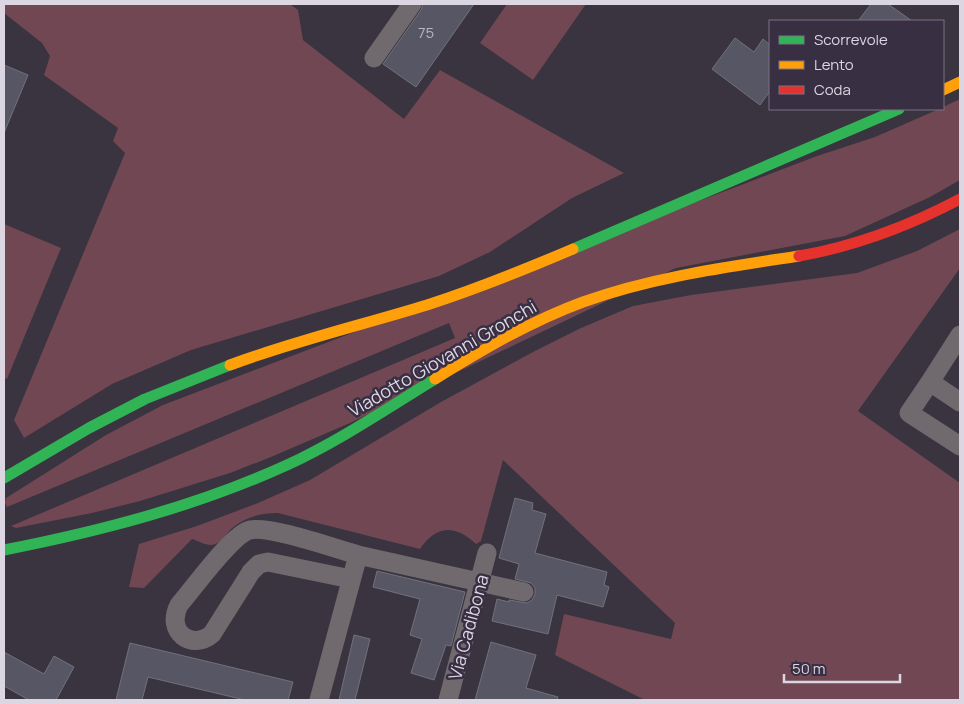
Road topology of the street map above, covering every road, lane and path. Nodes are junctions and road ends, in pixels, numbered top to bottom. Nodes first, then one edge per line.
1 (412, 4) edge
2 (374, 58) dead end
3 (960, 83) edge
4 (944, 90) edge
5 (897, 110) edge
6 (960, 199) edge
7 (960, 335) edge
8 (930, 382) junction
9 (960, 402) edge
10 (960, 446) edge
11 (6, 483) edge
12 (92, 531) junction
13 (6, 537) dead end
14 (4, 550) edge
15 (487, 553) dead end
16 (358, 555) junction
17 (351, 579) junction
18 (480, 582) junction
19 (524, 592) dead end
20 (319, 700) edge
21 (448, 700) edge

1 - 2 street
3 - 4 main road
5 - 11 main road, Viadotto Giovanni Gronchi
6 - 12 main road, Viadotto Giovanni Gronchi
7 - 8 street
8 - 9 street
8 - 10 street
12 - 13 main road
12 - 14 main road, Viadotto Giovanni Gronchi
15 - 18 street, Via Cadibona
16 - 17 street
16 - 17 street
16 - 18 street
17 - 20 street
18 - 19 street
18 - 21 street, Via Cadibona

